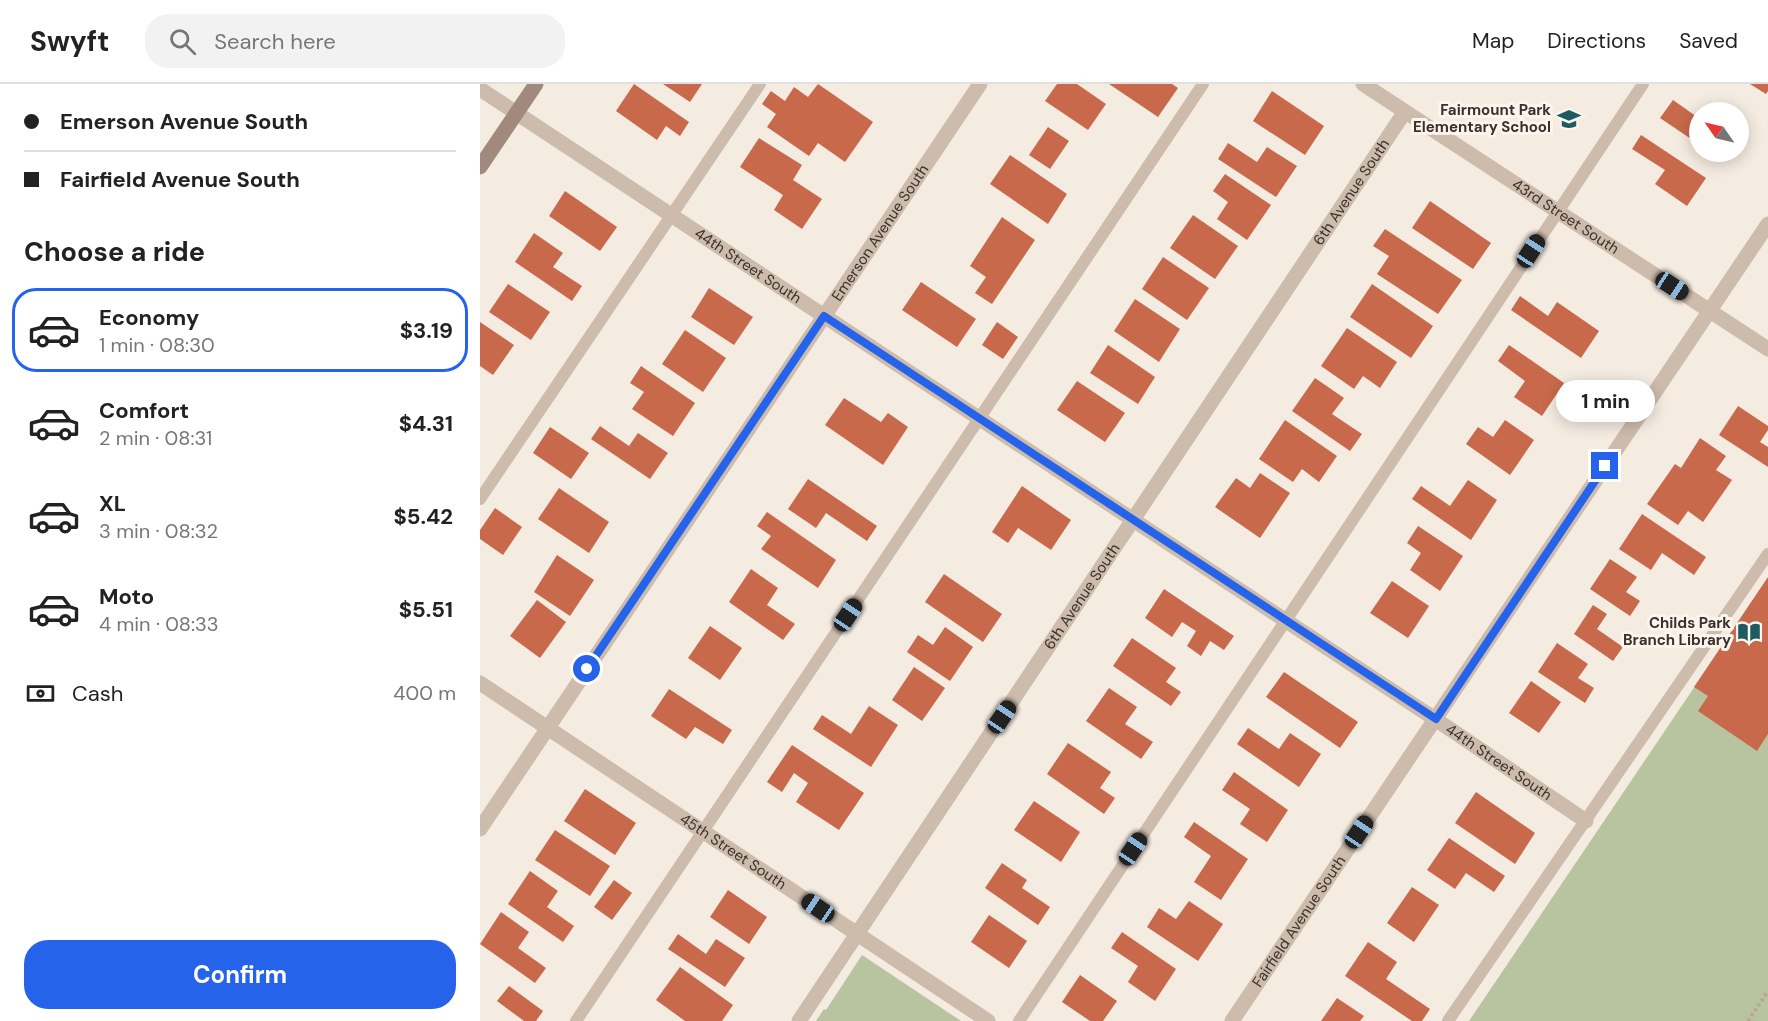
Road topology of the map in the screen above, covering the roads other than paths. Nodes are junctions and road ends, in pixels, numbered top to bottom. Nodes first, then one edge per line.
1 (536, 84) edge
2 (760, 84) edge
3 (980, 84) edge
4 (1203, 84) edge
5 (1363, 84) edge
6 (1642, 84) edge
7 (480, 89) edge
8 (516, 113) junction
9 (1404, 113) junction
10 (480, 167) edge
11 (1557, 212) junction
12 (671, 216) junction
13 (1768, 224) edge
14 (1710, 311) junction
15 (824, 316) junction
16 (1768, 349) edge
17 (979, 418) junction
18 (480, 499) edge
19 (1133, 520) junction
20 (1768, 554) edge
21 (1286, 620) junction
22 (480, 683) edge
23 (1436, 719) junction
24 (548, 728) junction
25 (1586, 821) junction
26 (480, 829) edge
27 (703, 831) junction
28 (857, 934) junction
29 (576, 1021) edge
30 (799, 1021) edge
31 (988, 1021) edge
32 (1019, 1021) edge
33 (1232, 1021) edge
34 (1448, 1021) edge

1 - 8 street
2 - 12 lane
3 - 15 street, Emerson Avenue South
4 - 17 lane
5 - 9 street, 43rd Street South
6 - 11 lane
7 - 8 street, 44th Street South
8 - 10 street
8 - 12 street, 44th Street South
9 - 11 street, 43rd Street South
9 - 19 street, 6th Avenue South
11 - 14 street, 43rd Street South
11 - 21 lane
12 - 15 street, 44th Street South
12 - 18 lane
13 - 14 street, Fairfield Avenue South
14 - 16 street, 43rd Street South
14 - 23 street, Fairfield Avenue South
15 - 17 street, 44th Street South
15 - 24 street, Emerson Avenue South
17 - 19 street, 44th Street South
17 - 27 lane
19 - 21 street, 44th Street South
19 - 28 street, 6th Avenue South
20 - 25 lane
21 - 23 street, 44th Street South
21 - 32 lane
22 - 24 street, 45th Street South
23 - 25 street, 44th Street South
23 - 33 street, Fairfield Avenue South
24 - 26 street, Emerson Avenue South
24 - 27 street, 45th Street South
25 - 34 lane
27 - 28 street, 45th Street South
27 - 29 lane
28 - 30 street, 6th Avenue South
28 - 31 street, 45th Street South

